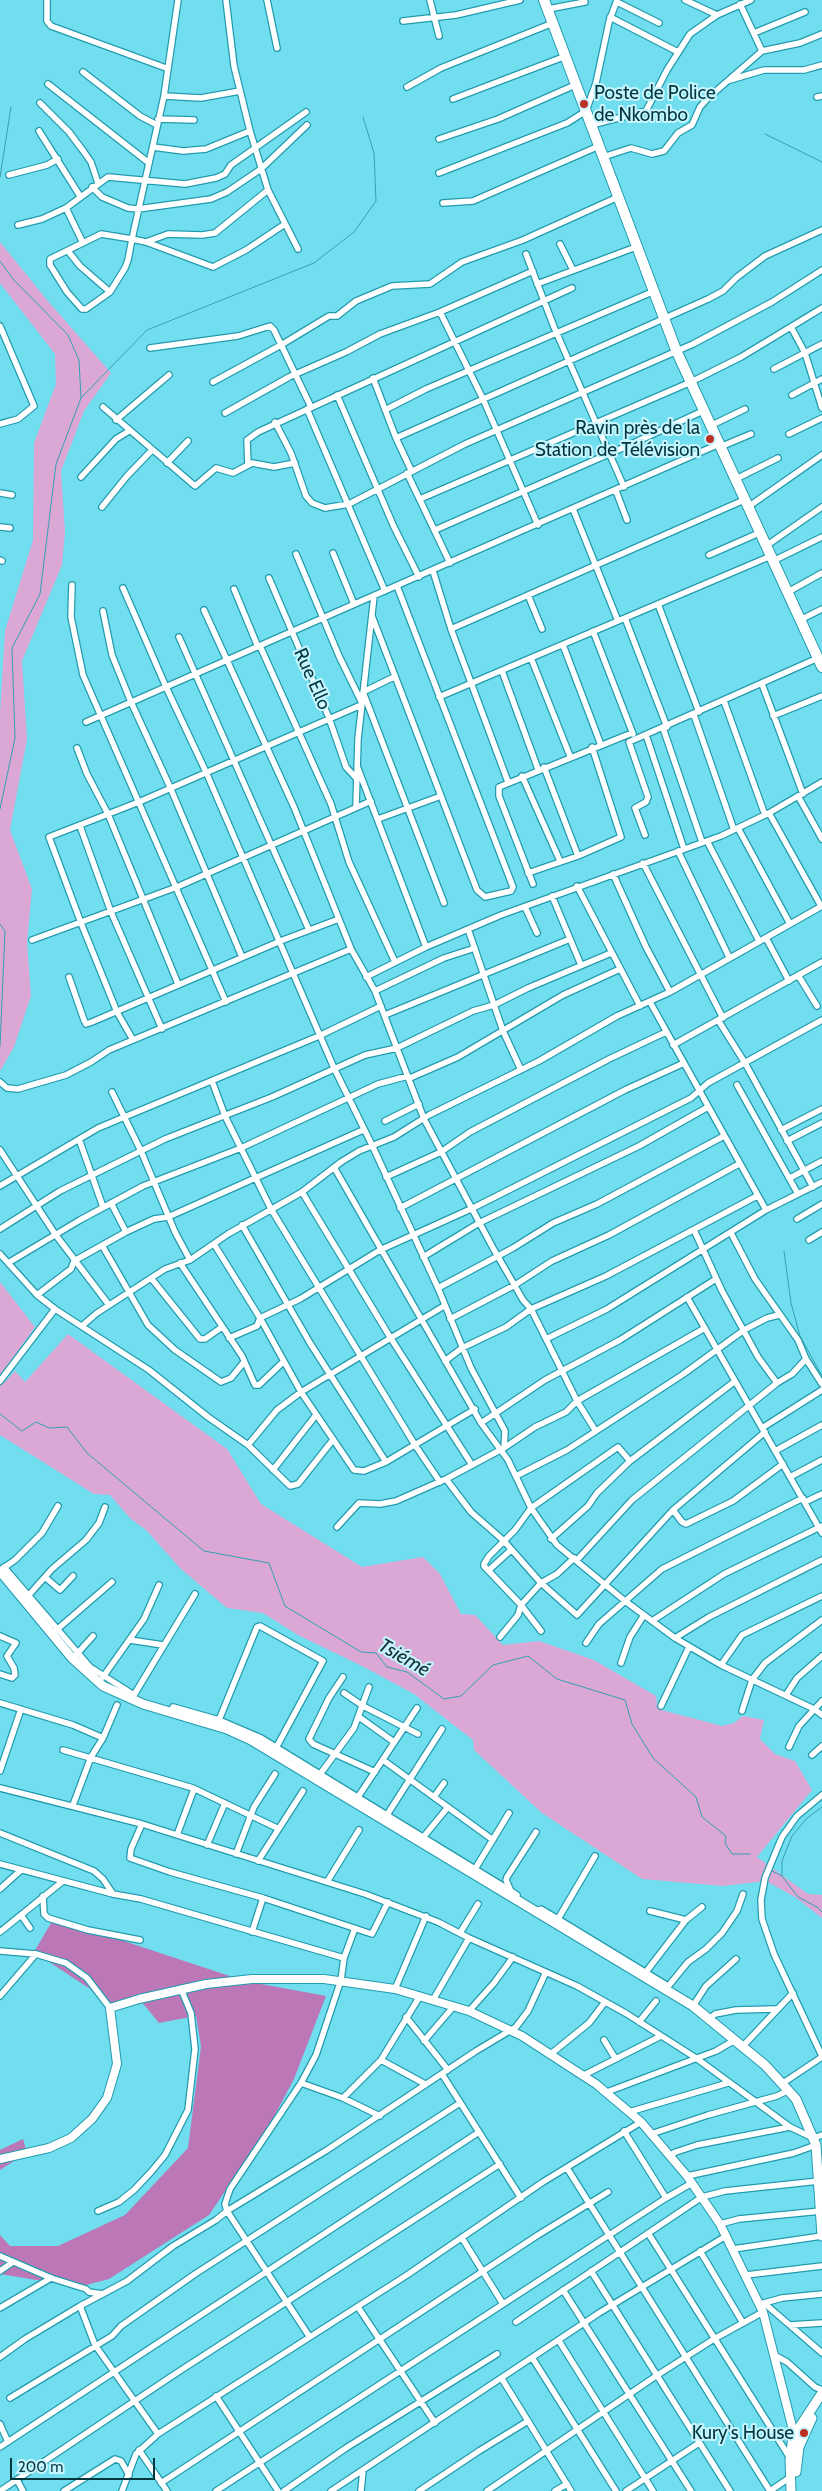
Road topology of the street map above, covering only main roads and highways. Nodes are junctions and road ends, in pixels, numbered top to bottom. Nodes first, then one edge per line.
1 (546, 4) edge
2 (819, 657) edge
3 (2, 1573) edge
4 (817, 2140) edge
5 (820, 2167) edge
6 (821, 2211) edge
7 (822, 2236) edge
8 (822, 2393) edge
9 (796, 2446) junction
10 (791, 2491) edge
11 (796, 2491) edge

1 - 2 highway
3 - 4 main road
4 - 5 main road
5 - 6 main road
6 - 7 main road
8 - 9 main road
8 - 9 main road
9 - 10 main road
9 - 11 main road

